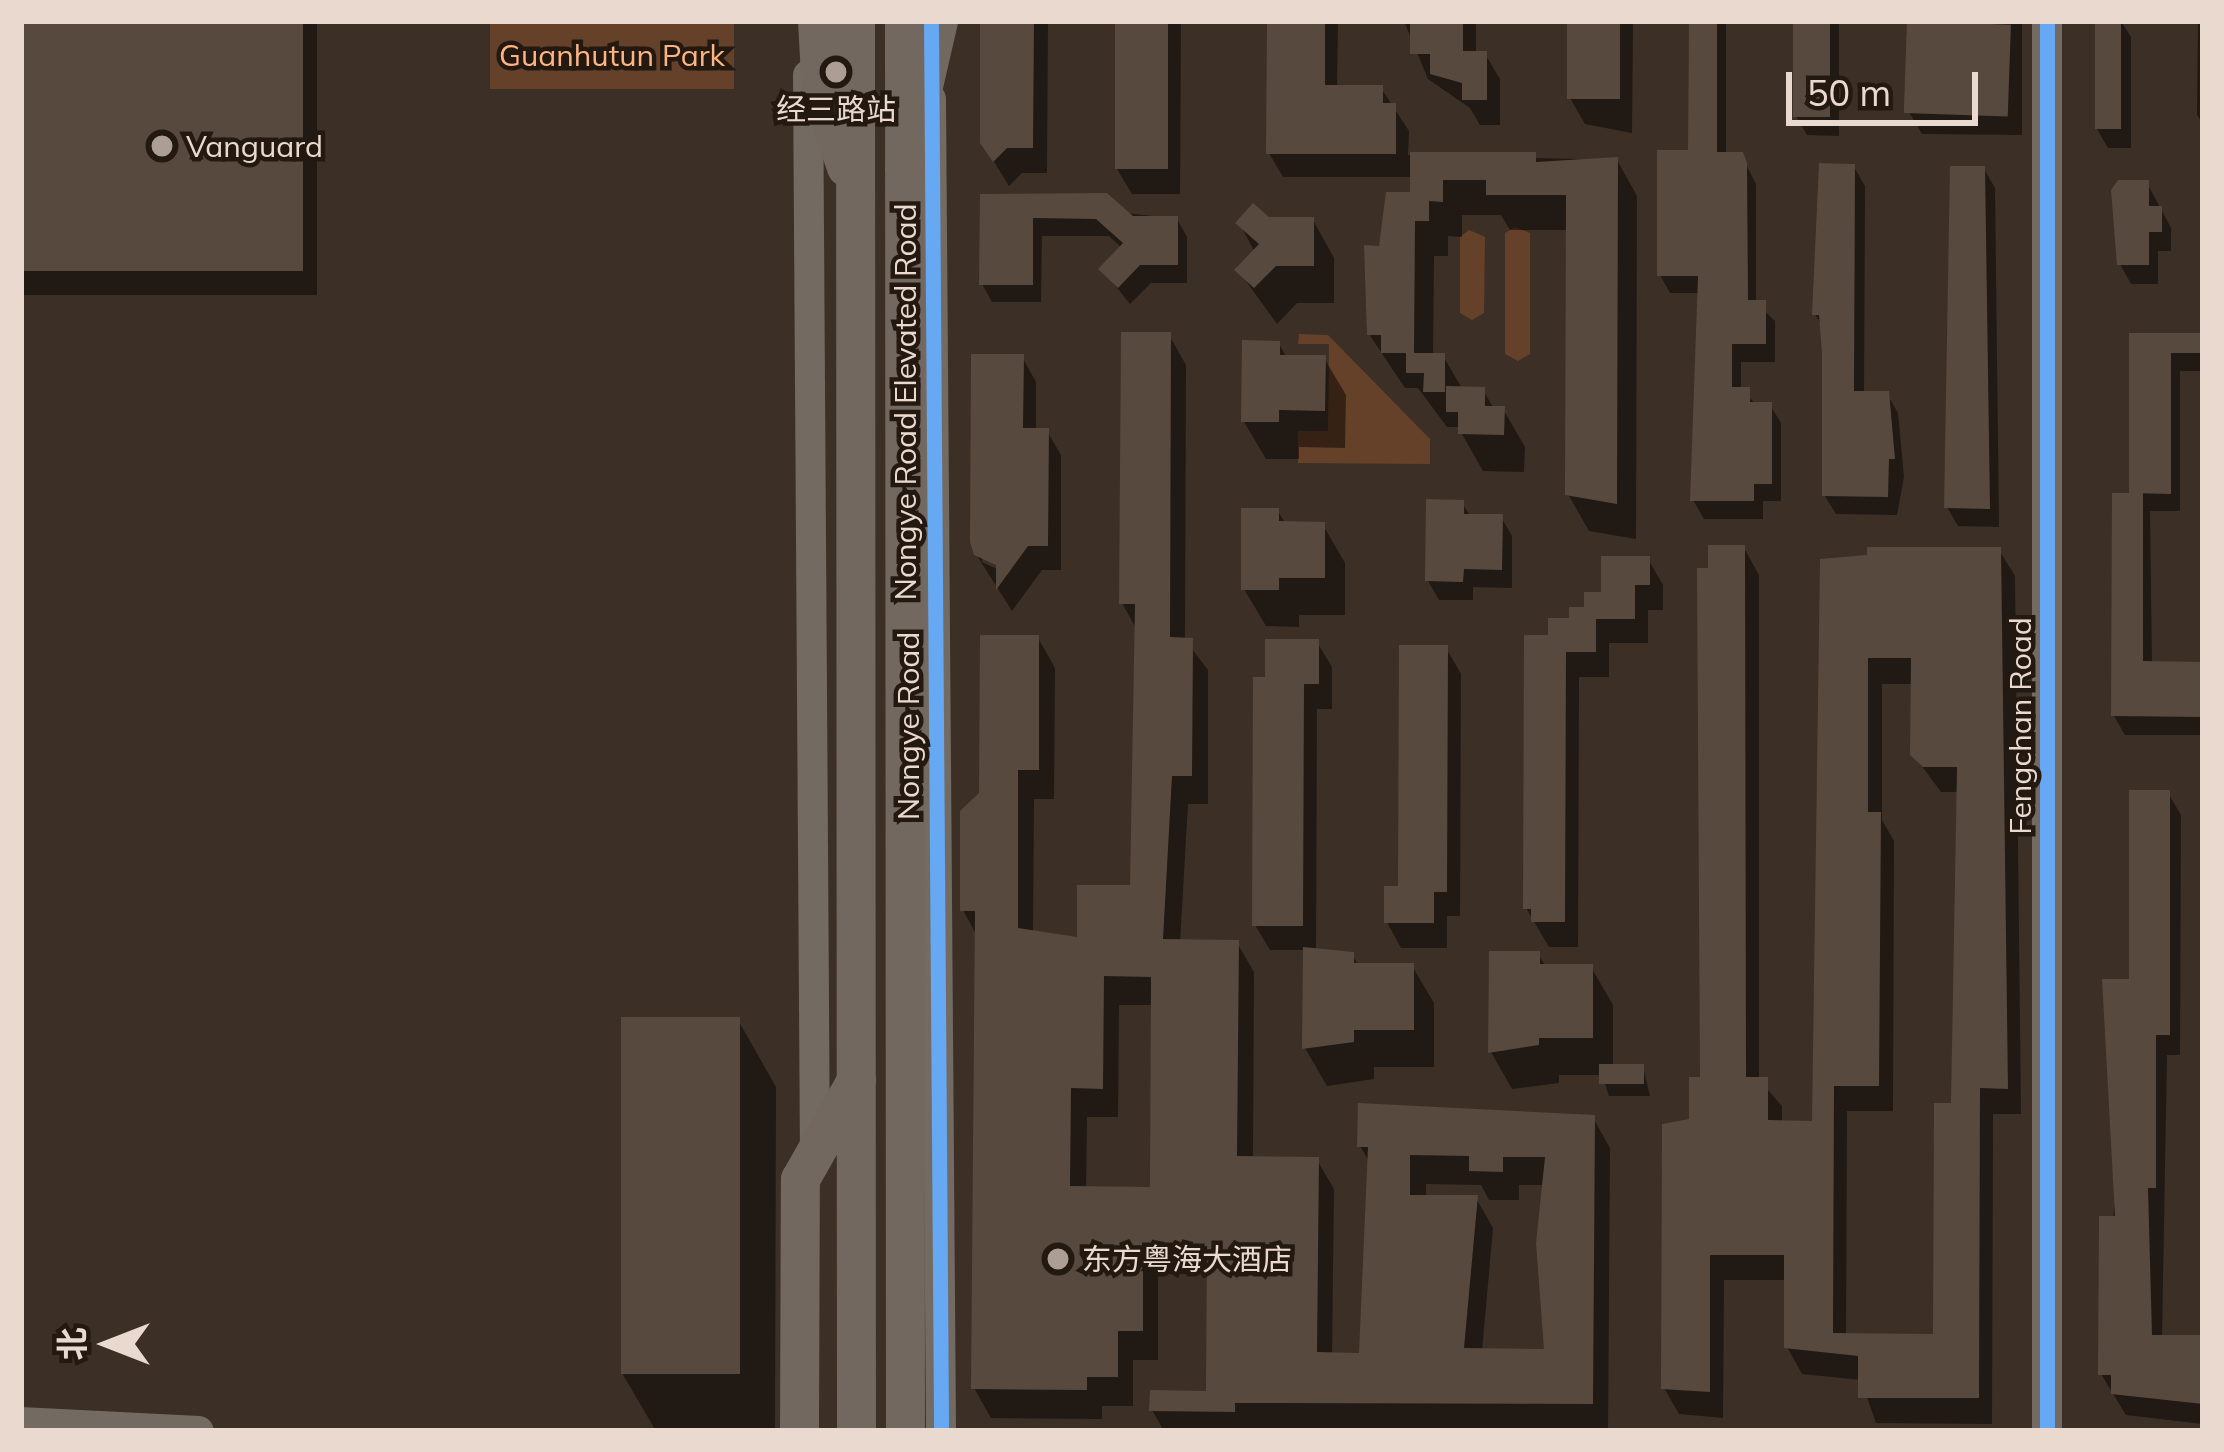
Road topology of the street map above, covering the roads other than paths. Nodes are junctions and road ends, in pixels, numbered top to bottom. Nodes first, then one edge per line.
1 (813, 21) edge
2 (855, 21) edge
3 (904, 21) edge
4 (935, 21) edge
5 (2048, 21) edge
6 (904, 168) junction
7 (856, 192) junction
8 (856, 1080) junction
9 (905, 1350) junction
10 (21, 1422) edge
11 (199, 1431) edge
12 (799, 1431) edge
13 (818, 1431) edge
14 (856, 1431) edge
15 (905, 1431) edge
16 (919, 1431) edge
17 (941, 1431) edge
18 (2047, 1431) edge

1 - 7 highway
1 - 13 street
2 - 7 highway, Nongye Road Elevated Road
3 - 6 highway, Nongye Road Elevated Road, bridge
4 - 6 highway, bridge
4 - 17 street, Nongye Road
5 - 18 street, Fengchan Road
6 - 9 highway, Nongye Road Elevated Road
7 - 8 highway, Nongye Road Elevated Road
8 - 12 highway, bridge
8 - 14 highway, Nongye Road Elevated Road
9 - 15 highway, Nongye Road Elevated Road
9 - 16 highway
10 - 11 street

